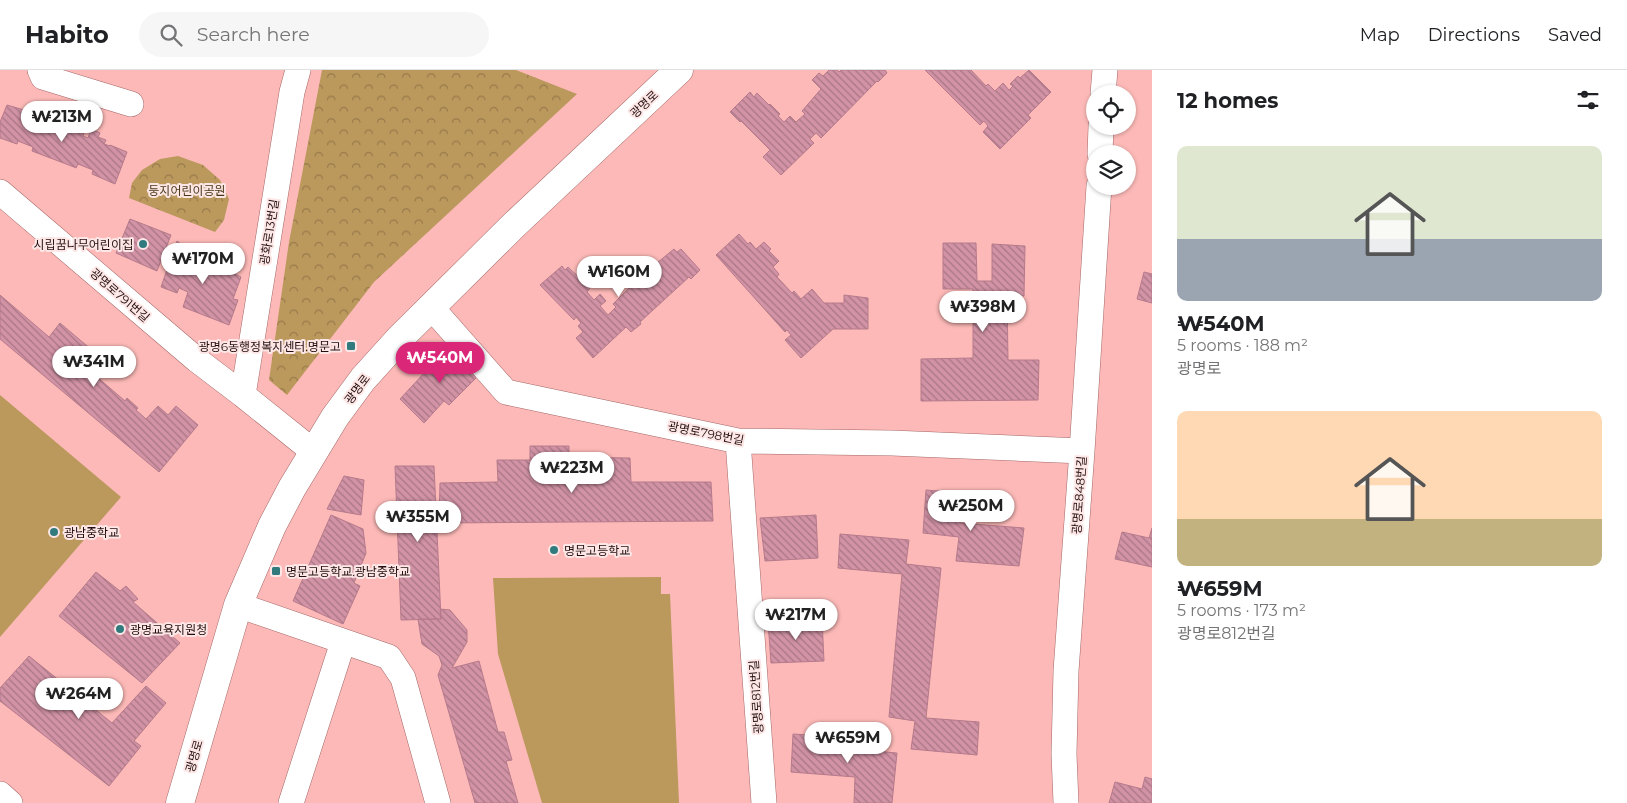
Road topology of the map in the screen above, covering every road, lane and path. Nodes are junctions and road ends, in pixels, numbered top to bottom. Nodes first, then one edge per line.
1 (40, 70) edge
2 (298, 70) edge
3 (679, 70) edge
4 (1105, 70) edge
5 (1104, 85) edge
6 (131, 104) dead end
7 (0, 192) edge
8 (1098, 195) edge
9 (431, 307) junction
10 (243, 395) junction
11 (738, 441) junction
12 (1082, 451) junction
13 (314, 452) junction
14 (238, 606) junction
15 (343, 642) junction
16 (0, 794) edge
17 (294, 800) edge
18 (10, 803) edge
19 (180, 803) edge
20 (438, 803) edge
21 (764, 803) edge
22 (1066, 803) edge

1 - 6 street
2 - 10 street, 광화로13번길
3 - 9 main road, 광명로
4 - 5 street
7 - 10 street, 광명로791번길
8 - 12 street, 광명로848번길
9 - 11 street, 광명로798번길
9 - 13 main road, 광명로
10 - 13 street, 광명로791번길
11 - 12 street, 광명로798번길
11 - 21 street, 광명로812번길
12 - 22 street, 광명로848번길
13 - 14 main road, 광명로
14 - 15 street
14 - 19 main road, 광명로
15 - 17 street
15 - 20 street
16 - 18 street

